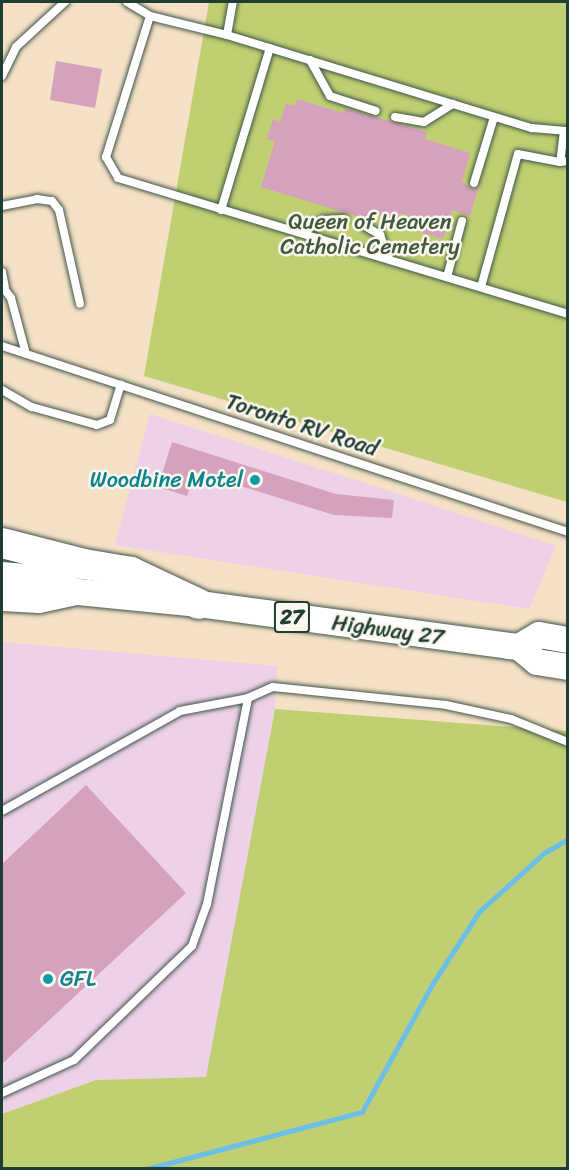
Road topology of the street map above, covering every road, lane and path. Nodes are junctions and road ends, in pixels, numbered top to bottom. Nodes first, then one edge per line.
1 (65, 2) edge
2 (127, 2) edge
3 (233, 2) edge
4 (150, 16) junction
5 (227, 35) junction
6 (270, 48) junction
7 (310, 60) junction
8 (2, 76) edge
9 (453, 104) junction
10 (376, 111) dead end
11 (395, 117) dead end
12 (494, 117) junction
13 (566, 131) edge
14 (564, 161) edge
15 (474, 183) dead end
16 (2, 206) edge
17 (221, 210) junction
18 (344, 219) dead end
19 (462, 221) dead end
20 (363, 225) dead end
21 (303, 232) junction
22 (389, 260) junction
23 (2, 272) edge
24 (447, 277) junction
25 (3, 286) edge
26 (481, 287) junction
27 (80, 304) dead end
28 (567, 314) edge
29 (2, 346) edge
30 (26, 354) junction
31 (121, 385) junction
32 (2, 390) edge
33 (567, 532) edge
34 (2, 543) edge
35 (2, 575) edge
36 (78, 592) junction
37 (2, 598) edge
38 (199, 604) junction
39 (567, 640) edge
40 (519, 646) junction
41 (567, 667) edge
42 (248, 698) junction
43 (567, 742) edge
44 (2, 811) edge
45 (2, 1093) edge

1 - 8 lane
2 - 4 lane
3 - 5 lane
4 - 5 lane
4 - 17 lane
5 - 6 lane
6 - 7 lane
6 - 17 lane
7 - 9 lane
7 - 10 lane
9 - 11 lane
9 - 12 lane
12 - 13 lane
12 - 15 lane
13 - 14 lane
14 - 26 lane
16 - 27 lane
17 - 21 lane
18 - 21 lane
19 - 24 lane
20 - 22 lane
21 - 22 lane
22 - 24 lane
23 - 25 lane
24 - 26 lane
25 - 30 lane
26 - 28 lane
29 - 30 lane, Toronto RV Road
30 - 31 lane, Toronto RV Road
31 - 32 lane
31 - 33 lane, Toronto RV Road
34 - 38 highway
35 - 36 main road, Highway 27 / 27
36 - 37 main road, Highway 27 / 27
36 - 38 main road, Highway 27 / 27
38 - 40 main road, Highway 27 / 27
39 - 40 main road, Highway 27 / 27
40 - 41 main road, Highway 27 / 27
42 - 43 lane
42 - 44 lane
42 - 45 lane

